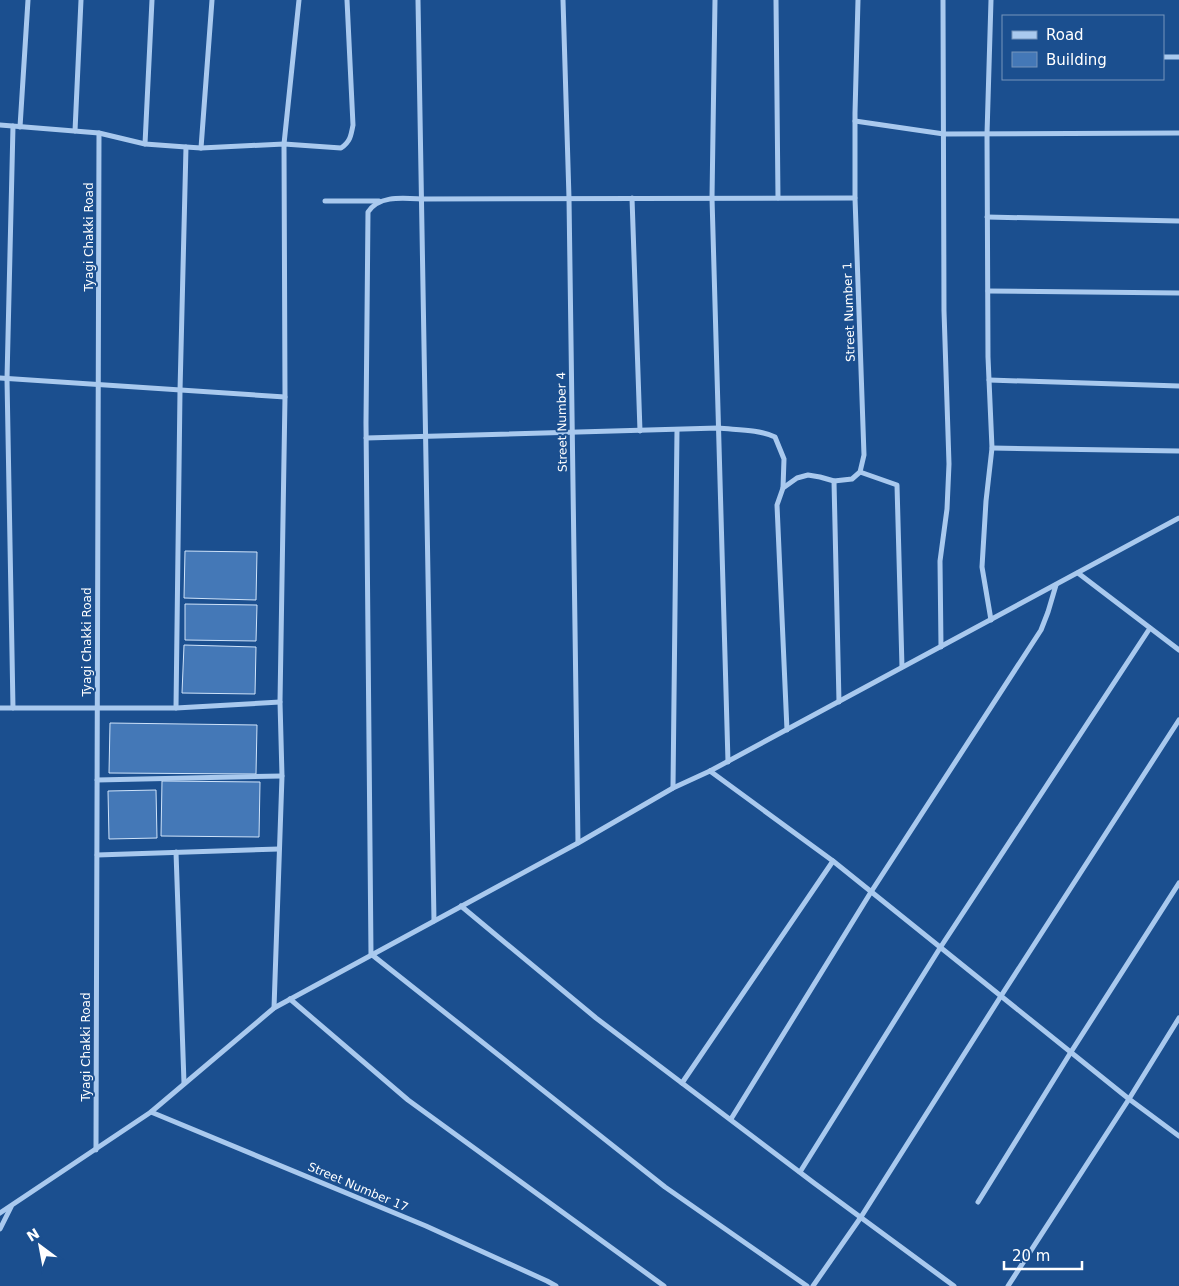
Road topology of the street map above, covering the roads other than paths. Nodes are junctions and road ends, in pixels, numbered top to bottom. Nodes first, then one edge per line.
1 (28, 0) edge
2 (81, 0) edge
3 (152, 0) edge
4 (212, 0) edge
5 (299, 0) edge
6 (347, 0) edge
7 (418, 0) edge
8 (564, 0) edge
9 (715, 0) edge
10 (776, 0) edge
11 (858, 0) edge
12 (943, 0) edge
13 (991, 0) edge
14 (1164, 57) edge
15 (1179, 57) edge
16 (855, 121) junction
17 (0, 125) edge
18 (13, 126) junction
19 (20, 127) junction
20 (75, 131) junction
21 (99, 133) junction
22 (1179, 133) edge
23 (944, 134) junction
24 (987, 134) junction
25 (145, 144) junction
26 (284, 144) junction
27 (186, 146) junction
28 (201, 148) junction
29 (569, 198) junction
30 (632, 198) junction
31 (712, 198) junction
32 (778, 198) junction
33 (855, 198) junction
34 (422, 199) junction
35 (325, 201) dead end
36 (379, 201) junction
37 (987, 217) junction
38 (1179, 221) edge
39 (988, 291) junction
40 (1179, 293) edge
41 (0, 378) edge
42 (7, 379) junction
43 (989, 380) junction
44 (98, 385) junction
45 (1179, 386) edge
46 (180, 391) junction
47 (285, 397) junction
48 (718, 428) junction
49 (678, 430) junction
50 (640, 431) junction
51 (572, 433) junction
52 (426, 437) junction
53 (366, 438) junction
54 (992, 448) junction
55 (1179, 451) edge
56 (860, 472) junction
57 (834, 481) junction
58 (783, 488) junction
59 (1179, 518) edge
60 (1078, 573) junction
61 (1056, 585) junction
62 (991, 620) junction
63 (1150, 628) junction
64 (941, 647) junction
65 (1179, 650) edge
66 (902, 667) junction
67 (280, 702) junction
68 (839, 702) junction
69 (0, 708) edge
70 (13, 708) junction
71 (97, 708) junction
72 (176, 708) junction
73 (1179, 720) edge
74 (787, 730) junction
75 (728, 762) junction
76 (710, 771) junction
77 (282, 776) junction
78 (97, 780) junction
79 (673, 788) junction
80 (578, 843) junction
81 (279, 849) junction
82 (176, 852) junction
83 (97, 854) junction
84 (832, 862) junction
85 (1179, 884) edge
86 (870, 892) junction
87 (461, 906) junction
88 (434, 921) junction
89 (940, 948) junction
90 (371, 954) junction
91 (1001, 996) junction
92 (290, 999) junction
93 (274, 1008) junction
94 (1179, 1018) edge
95 (1071, 1052) junction
96 (184, 1083) junction
97 (682, 1083) junction
98 (1129, 1099) junction
99 (151, 1112) junction
100 (731, 1119) junction
101 (1179, 1136) edge
102 (96, 1150) junction
103 (800, 1172) junction
104 (978, 1202) dead end
105 (11, 1206) junction
106 (0, 1213) edge
107 (861, 1217) junction
108 (0, 1229) edge
109 (556, 1286) edge
110 (664, 1286) edge
111 (807, 1286) edge
112 (813, 1286) edge
113 (954, 1286) edge
114 (1008, 1286) edge

1 - 19 street
2 - 20 street
3 - 25 street
4 - 28 street
5 - 26 street
6 - 26 street
7 - 34 street
8 - 29 street, Street Number 4
9 - 31 street
10 - 32 street
11 - 16 street, Street Number 1
12 - 23 street
13 - 24 street
14 - 15 street
16 - 23 street
16 - 33 street, Street Number 1
17 - 18 street
18 - 19 street
18 - 42 street
19 - 20 street
20 - 21 street
21 - 25 street
21 - 44 street, Tyagi Chakki Road
22 - 24 street
23 - 24 street
23 - 64 street
24 - 37 street
25 - 27 street
26 - 28 street
26 - 47 street
27 - 28 street
27 - 46 street
29 - 30 street
29 - 34 street
29 - 51 street, Street Number 4
30 - 31 street
30 - 50 street
31 - 32 street
31 - 48 street
32 - 33 street
33 - 56 street, Street Number 1
34 - 36 street
34 - 52 street
35 - 36 street
36 - 53 street
37 - 38 street
37 - 39 street
39 - 40 street
39 - 43 street
41 - 42 street
42 - 44 street
42 - 70 street
43 - 45 street
43 - 54 street
44 - 46 street
44 - 71 street, Tyagi Chakki Road
46 - 47 street
46 - 72 street
47 - 67 street
48 - 49 street
48 - 58 street
48 - 75 street
49 - 50 street
49 - 79 street
50 - 51 street
51 - 52 street
51 - 80 street, Street Number 4
52 - 53 street
52 - 88 street
53 - 90 street
54 - 55 street
54 - 62 street
56 - 57 street
56 - 66 street
57 - 58 street
57 - 68 street
58 - 74 street
59 - 60 street
60 - 61 street
60 - 63 street
61 - 62 street
61 - 86 street
62 - 64 street
63 - 65 street
63 - 89 street
64 - 66 street
66 - 68 street
67 - 72 street
67 - 77 street
68 - 74 street
69 - 70 street
70 - 71 street
71 - 72 street
71 - 78 street, Tyagi Chakki Road
73 - 91 street
74 - 75 street
75 - 76 street
76 - 79 street
76 - 84 street
77 - 78 street
77 - 81 street
78 - 83 street, Tyagi Chakki Road
79 - 80 street
80 - 87 street
81 - 82 street
81 - 93 street
82 - 83 street
82 - 96 street
83 - 102 street, Tyagi Chakki Road
84 - 86 street
84 - 97 street
85 - 95 street
86 - 89 street
86 - 100 street
87 - 88 street
87 - 97 street
88 - 90 street
89 - 91 street
89 - 103 street
90 - 92 street
90 - 111 street
91 - 95 street
91 - 107 street
92 - 93 street
92 - 110 street
93 - 96 street
94 - 98 street
95 - 98 street
95 - 104 street
96 - 99 street
97 - 100 street
98 - 101 street
98 - 114 street
99 - 102 street
99 - 109 street, Street Number 17
100 - 103 street
102 - 105 street
103 - 107 street
105 - 106 street
105 - 108 street
107 - 112 street
107 - 113 street

